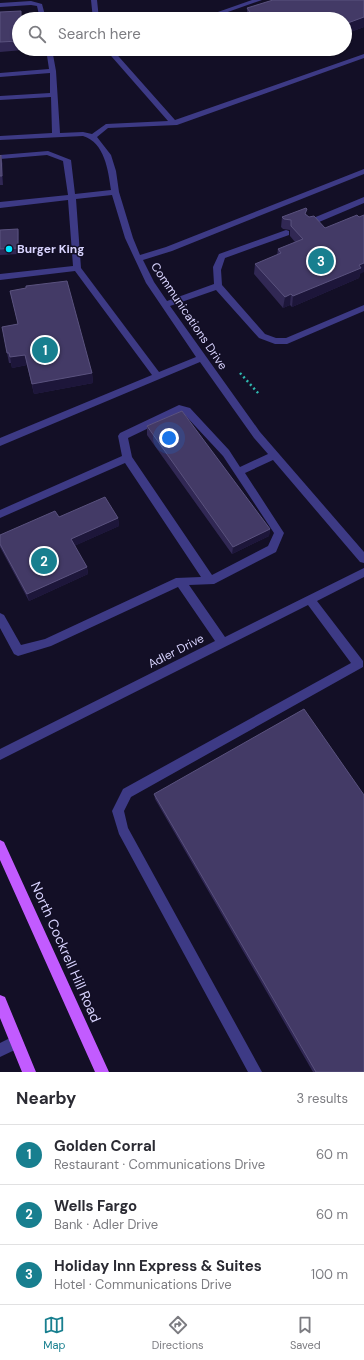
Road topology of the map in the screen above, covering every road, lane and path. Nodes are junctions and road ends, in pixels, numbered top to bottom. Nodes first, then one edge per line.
1 (94, 0) edge
2 (259, 0) edge
3 (0, 5) edge
4 (42, 12) edge
5 (95, 12) edge
6 (222, 12) edge
7 (50, 56) edge
8 (114, 56) edge
9 (364, 56) edge
10 (53, 71) junction
11 (0, 75) edge
12 (54, 95) junction
13 (0, 98) edge
14 (174, 123) junction
15 (56, 134) junction
16 (93, 137) junction
17 (0, 138) edge
18 (0, 157) edge
19 (364, 171) edge
20 (115, 192) junction
21 (72, 198) junction
22 (364, 200) edge
23 (0, 205) edge
24 (309, 223) edge
25 (286, 233) edge
26 (138, 259) junction
27 (77, 268) junction
28 (0, 277) edge
29 (218, 286) junction
30 (165, 305) junction
31 (364, 308) edge
32 (202, 358) junction
33 (240, 373) dead end
34 (158, 377) junction
35 (259, 394) dead end
36 (0, 442) edge
37 (275, 455) junction
38 (127, 458) junction
39 (238, 472) junction
40 (0, 514) edge
41 (364, 559) edge
42 (364, 572) edge
43 (180, 581) junction
44 (210, 581) junction
45 (309, 599) junction
46 (0, 618) edge
47 (222, 642) junction
48 (362, 665) edge
49 (0, 755) edge
50 (0, 846) edge
51 (0, 1002) edge
52 (16, 1042) junction
53 (0, 1050) edge
54 (29, 1072) edge
55 (102, 1072) edge
56 (255, 1072) edge

1 - 5 street
2 - 6 street
3 - 4 street
7 - 10 street
8 - 14 street
9 - 14 street
10 - 11 street
10 - 12 street
12 - 13 street
12 - 15 street
14 - 16 street
15 - 16 street
15 - 17 street
16 - 20 street, Communications Drive
18 - 21 street
19 - 26 street
20 - 21 street
20 - 26 street, Communications Drive
21 - 23 street
21 - 27 street
22 - 24 street
25 - 29 street
26 - 30 street, Communications Drive
27 - 28 street
27 - 34 street
29 - 30 street
29 - 31 street
30 - 32 street, Communications Drive
32 - 34 street
32 - 37 street, Communications Drive
33 - 35 path
34 - 36 street
37 - 39 street
37 - 41 street, Communications Drive
38 - 39 street
38 - 40 street
38 - 44 street
39 - 44 street
42 - 45 street, Adler Drive
43 - 44 street
43 - 46 street
43 - 47 street
45 - 47 street, Adler Drive
45 - 48 street
47 - 49 street, Adler Drive
48 - 56 street
50 - 55 main road, North Cockrell Hill Road
51 - 52 main road
52 - 53 street
52 - 54 main road

